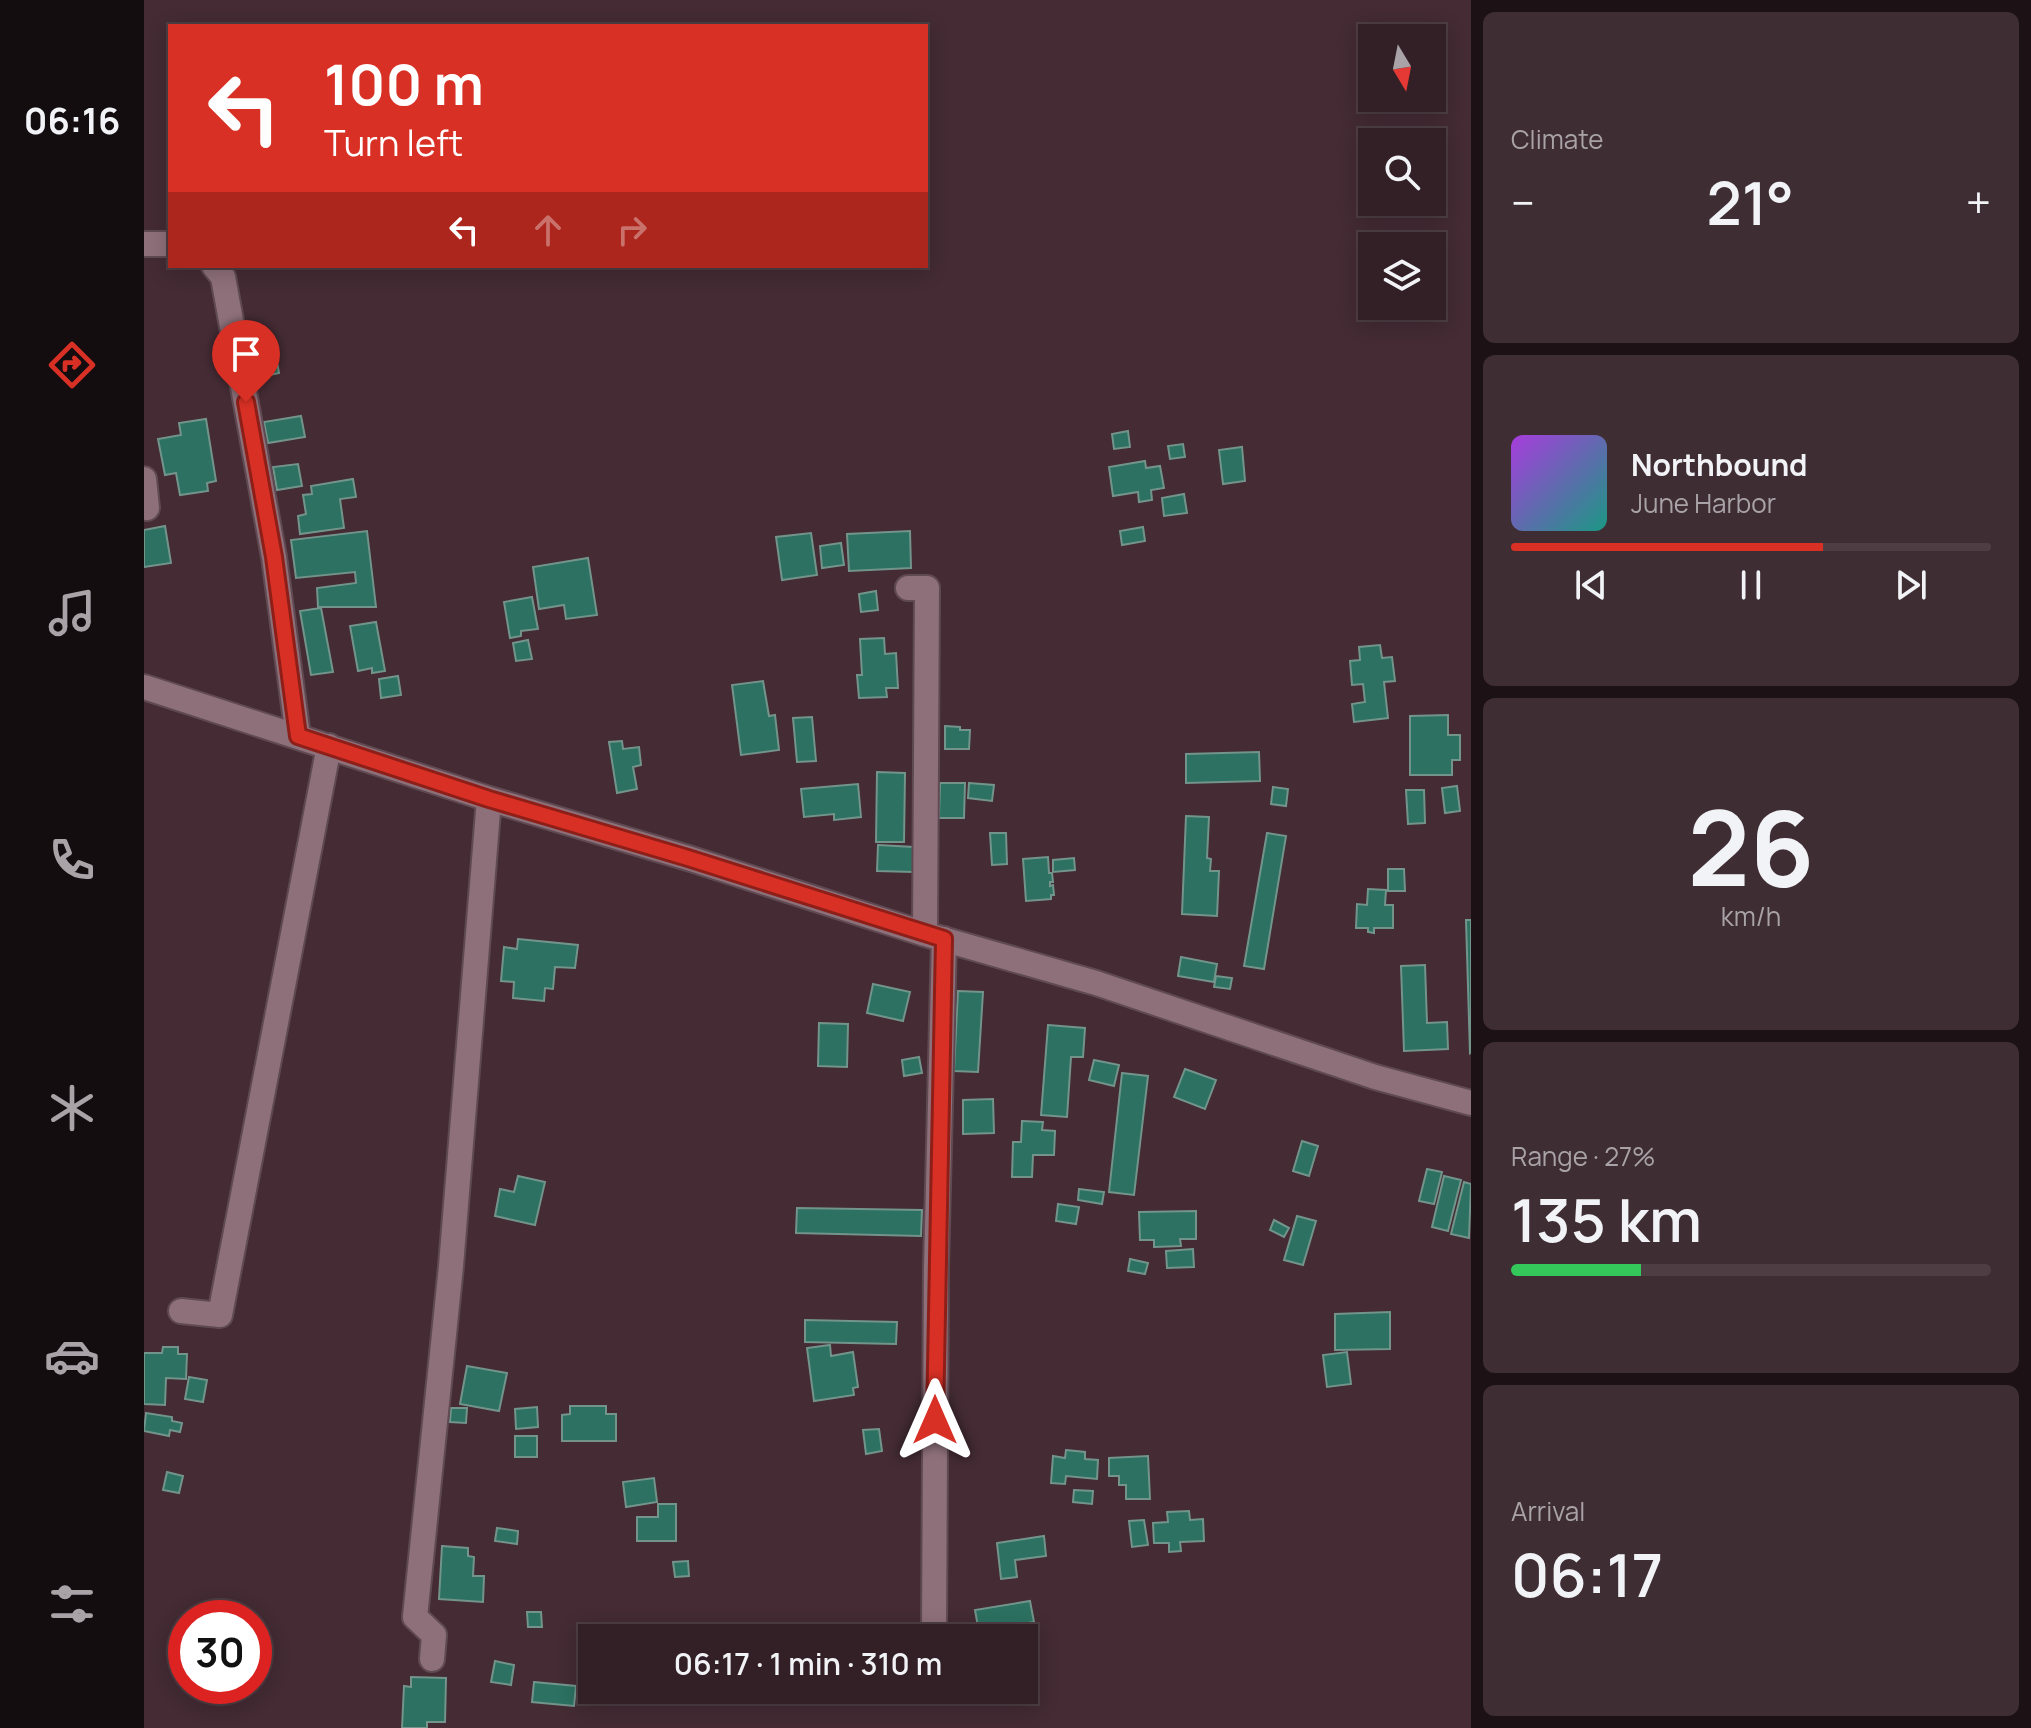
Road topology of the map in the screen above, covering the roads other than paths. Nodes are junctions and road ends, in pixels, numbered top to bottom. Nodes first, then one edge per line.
1 (144, 244) edge
2 (168, 244) edge
3 (216, 268) edge
4 (144, 479) edge
5 (147, 508) dead end
6 (908, 588) dead end
7 (144, 687) edge
8 (298, 736) junction
9 (329, 746) junction
10 (489, 799) junction
11 (934, 936) junction
12 (1471, 1103) edge
13 (181, 1311) dead end
14 (934, 1624) edge
15 (432, 1659) dead end

1 - 2 street
3 - 8 street
4 - 5 street
6 - 11 street
7 - 8 street
8 - 9 street
9 - 10 street
9 - 13 street
10 - 11 street
10 - 15 street
11 - 12 street
11 - 14 street

